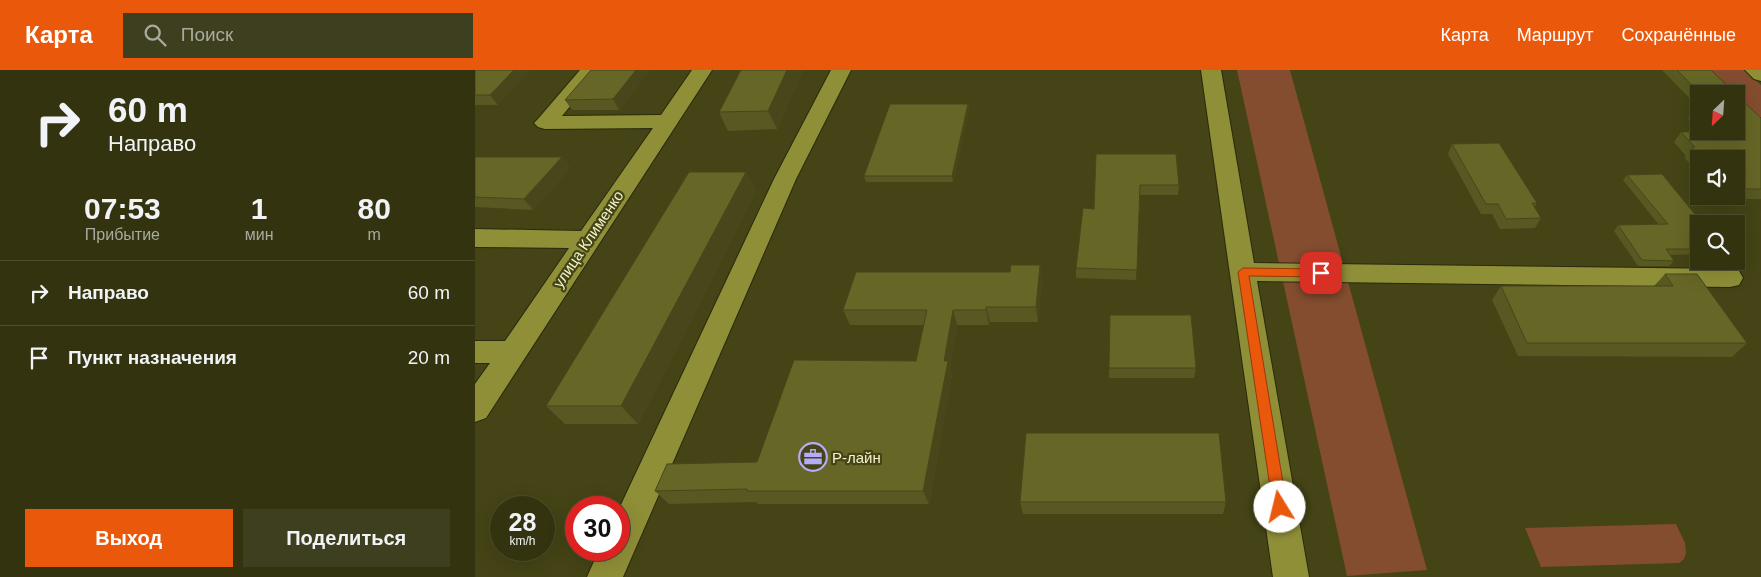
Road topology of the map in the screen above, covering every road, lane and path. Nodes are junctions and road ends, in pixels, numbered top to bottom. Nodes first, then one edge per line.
1 (590, 70) edge
2 (701, 70) edge
3 (841, 70) edge
4 (1211, 70) edge
5 (1755, 70) edge
6 (1761, 76) edge
7 (666, 121) junction
8 (475, 238) edge
9 (588, 240) junction
10 (1243, 272) junction
11 (1731, 278) dead end
12 (475, 352) edge
13 (513, 352) junction
14 (475, 409) edge
15 (630, 522) edge
16 (612, 561) edge
17 (605, 577) edge
18 (1291, 577) edge

1 - 7 street
2 - 7 street, улица Клименко
3 - 15 street
4 - 10 street
5 - 6 street
7 - 9 street, улица Клименко
8 - 9 street
9 - 13 street, улица Клименко
10 - 11 street
10 - 18 street
12 - 13 street
13 - 14 street, улица Клименко
16 - 17 street

